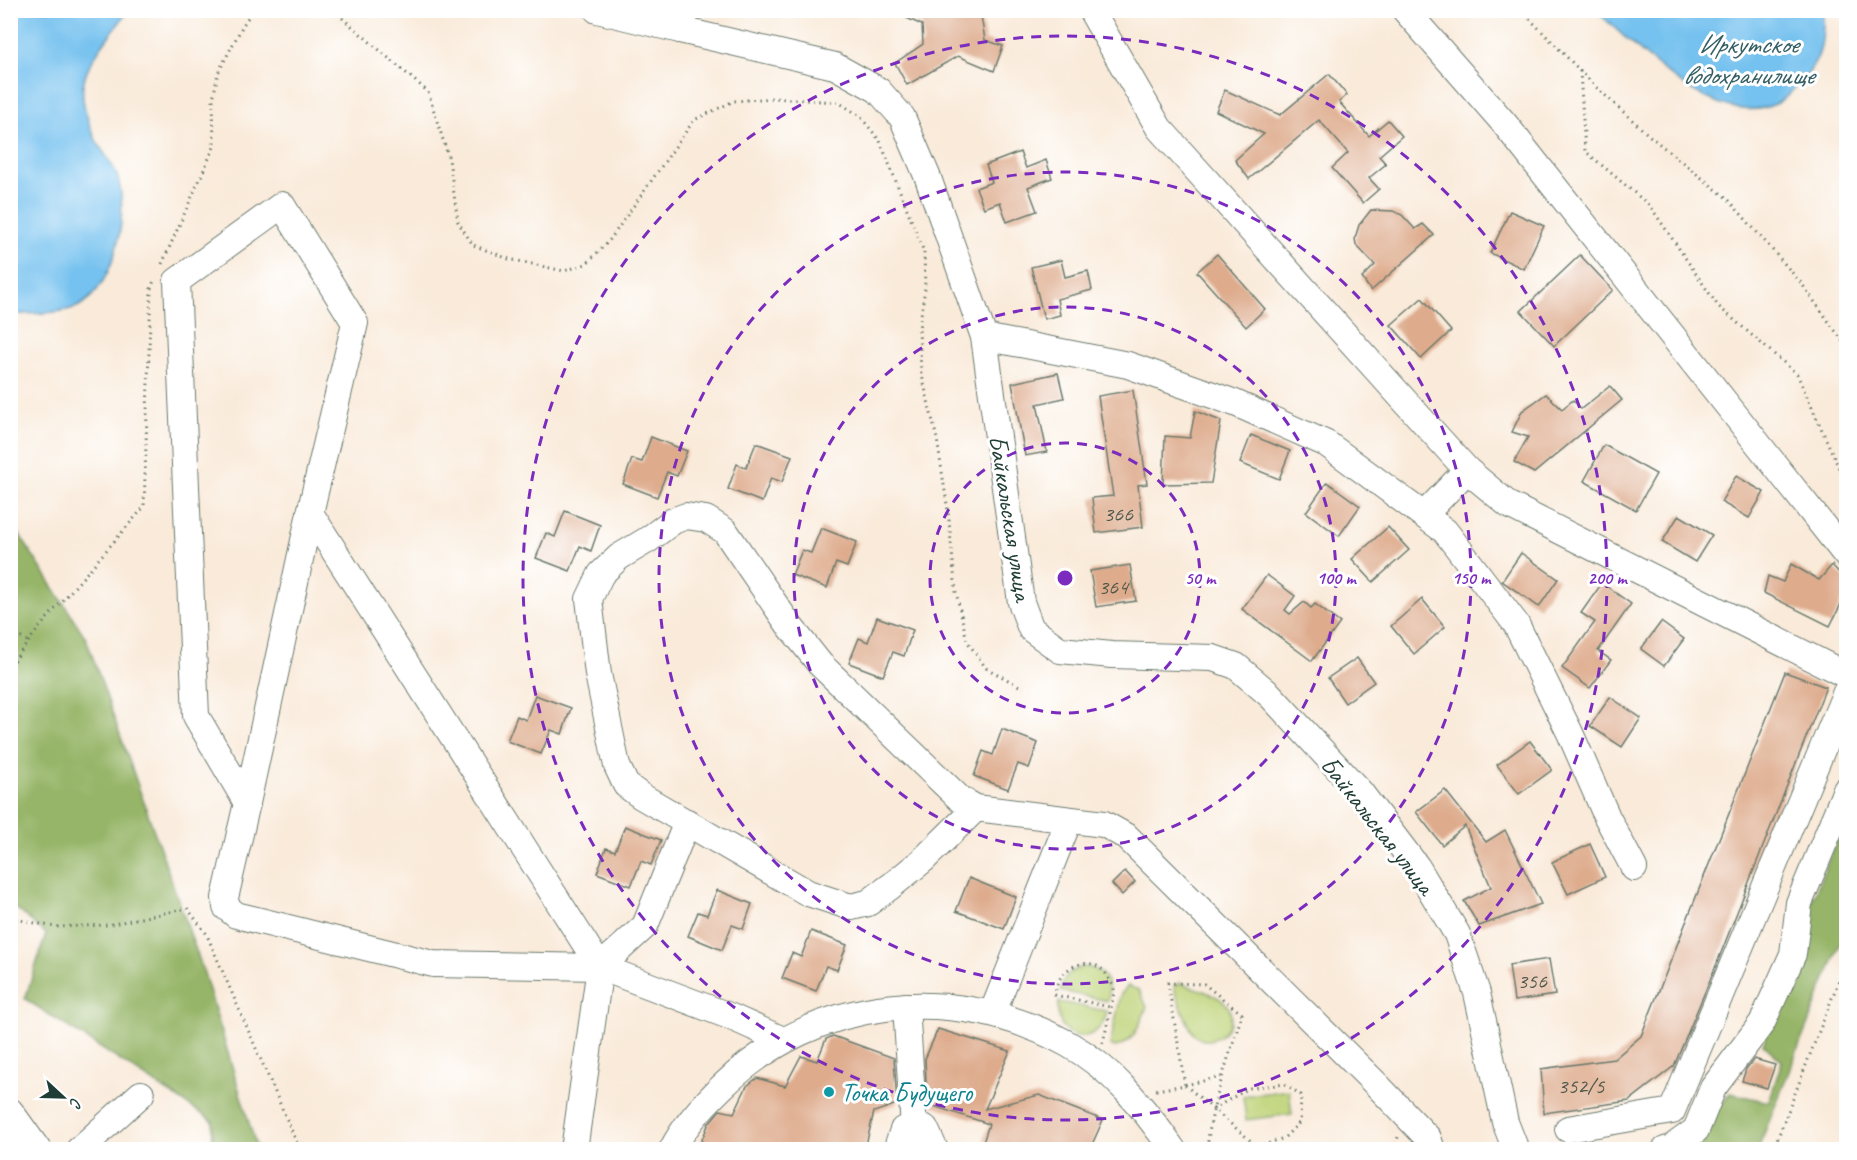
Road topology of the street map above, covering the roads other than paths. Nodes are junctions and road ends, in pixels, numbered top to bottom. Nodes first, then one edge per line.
1 (597, 10) edge
2 (1091, 10) edge
3 (1405, 10) edge
4 (683, 20) edge
5 (984, 337) junction
6 (1467, 470) junction
7 (310, 513) junction
8 (1424, 515) junction
9 (1846, 555) edge
10 (1846, 675) edge
11 (1846, 692) edge
12 (1846, 790) edge
13 (247, 803) junction
14 (976, 808) junction
15 (1069, 820) junction
16 (687, 822) junction
17 (1634, 868) dead end
18 (600, 966) junction
19 (906, 1006) junction
20 (992, 1014) junction
21 (783, 1040) junction
22 (141, 1094) dead end
23 (10, 1111) edge
24 (914, 1129) junction
25 (1568, 1129) dead end
26 (38, 1149) edge
27 (79, 1149) edge
28 (574, 1149) edge
29 (672, 1149) edge
30 (896, 1149) edge
31 (935, 1149) edge
32 (1173, 1149) edge
33 (1432, 1149) edge
34 (1515, 1149) edge
35 (1665, 1149) edge

1 - 4 street, Байкальская улица
2 - 6 street
3 - 9 street
4 - 5 street, Байкальская улица
5 - 8 street
5 - 34 street, Байкальская улица
6 - 8 street
6 - 10 street
7 - 13 street
7 - 13 street
7 - 18 street
8 - 17 street
11 - 25 street
12 - 35 street
13 - 18 street
14 - 15 street
14 - 16 street
14 - 16 street
15 - 20 street
15 - 33 street
16 - 18 street
18 - 21 street
18 - 28 street
19 - 20 street
19 - 21 street
19 - 24 street
20 - 32 street
21 - 29 street
22 - 27 street
23 - 26 street
24 - 30 street
24 - 31 street

